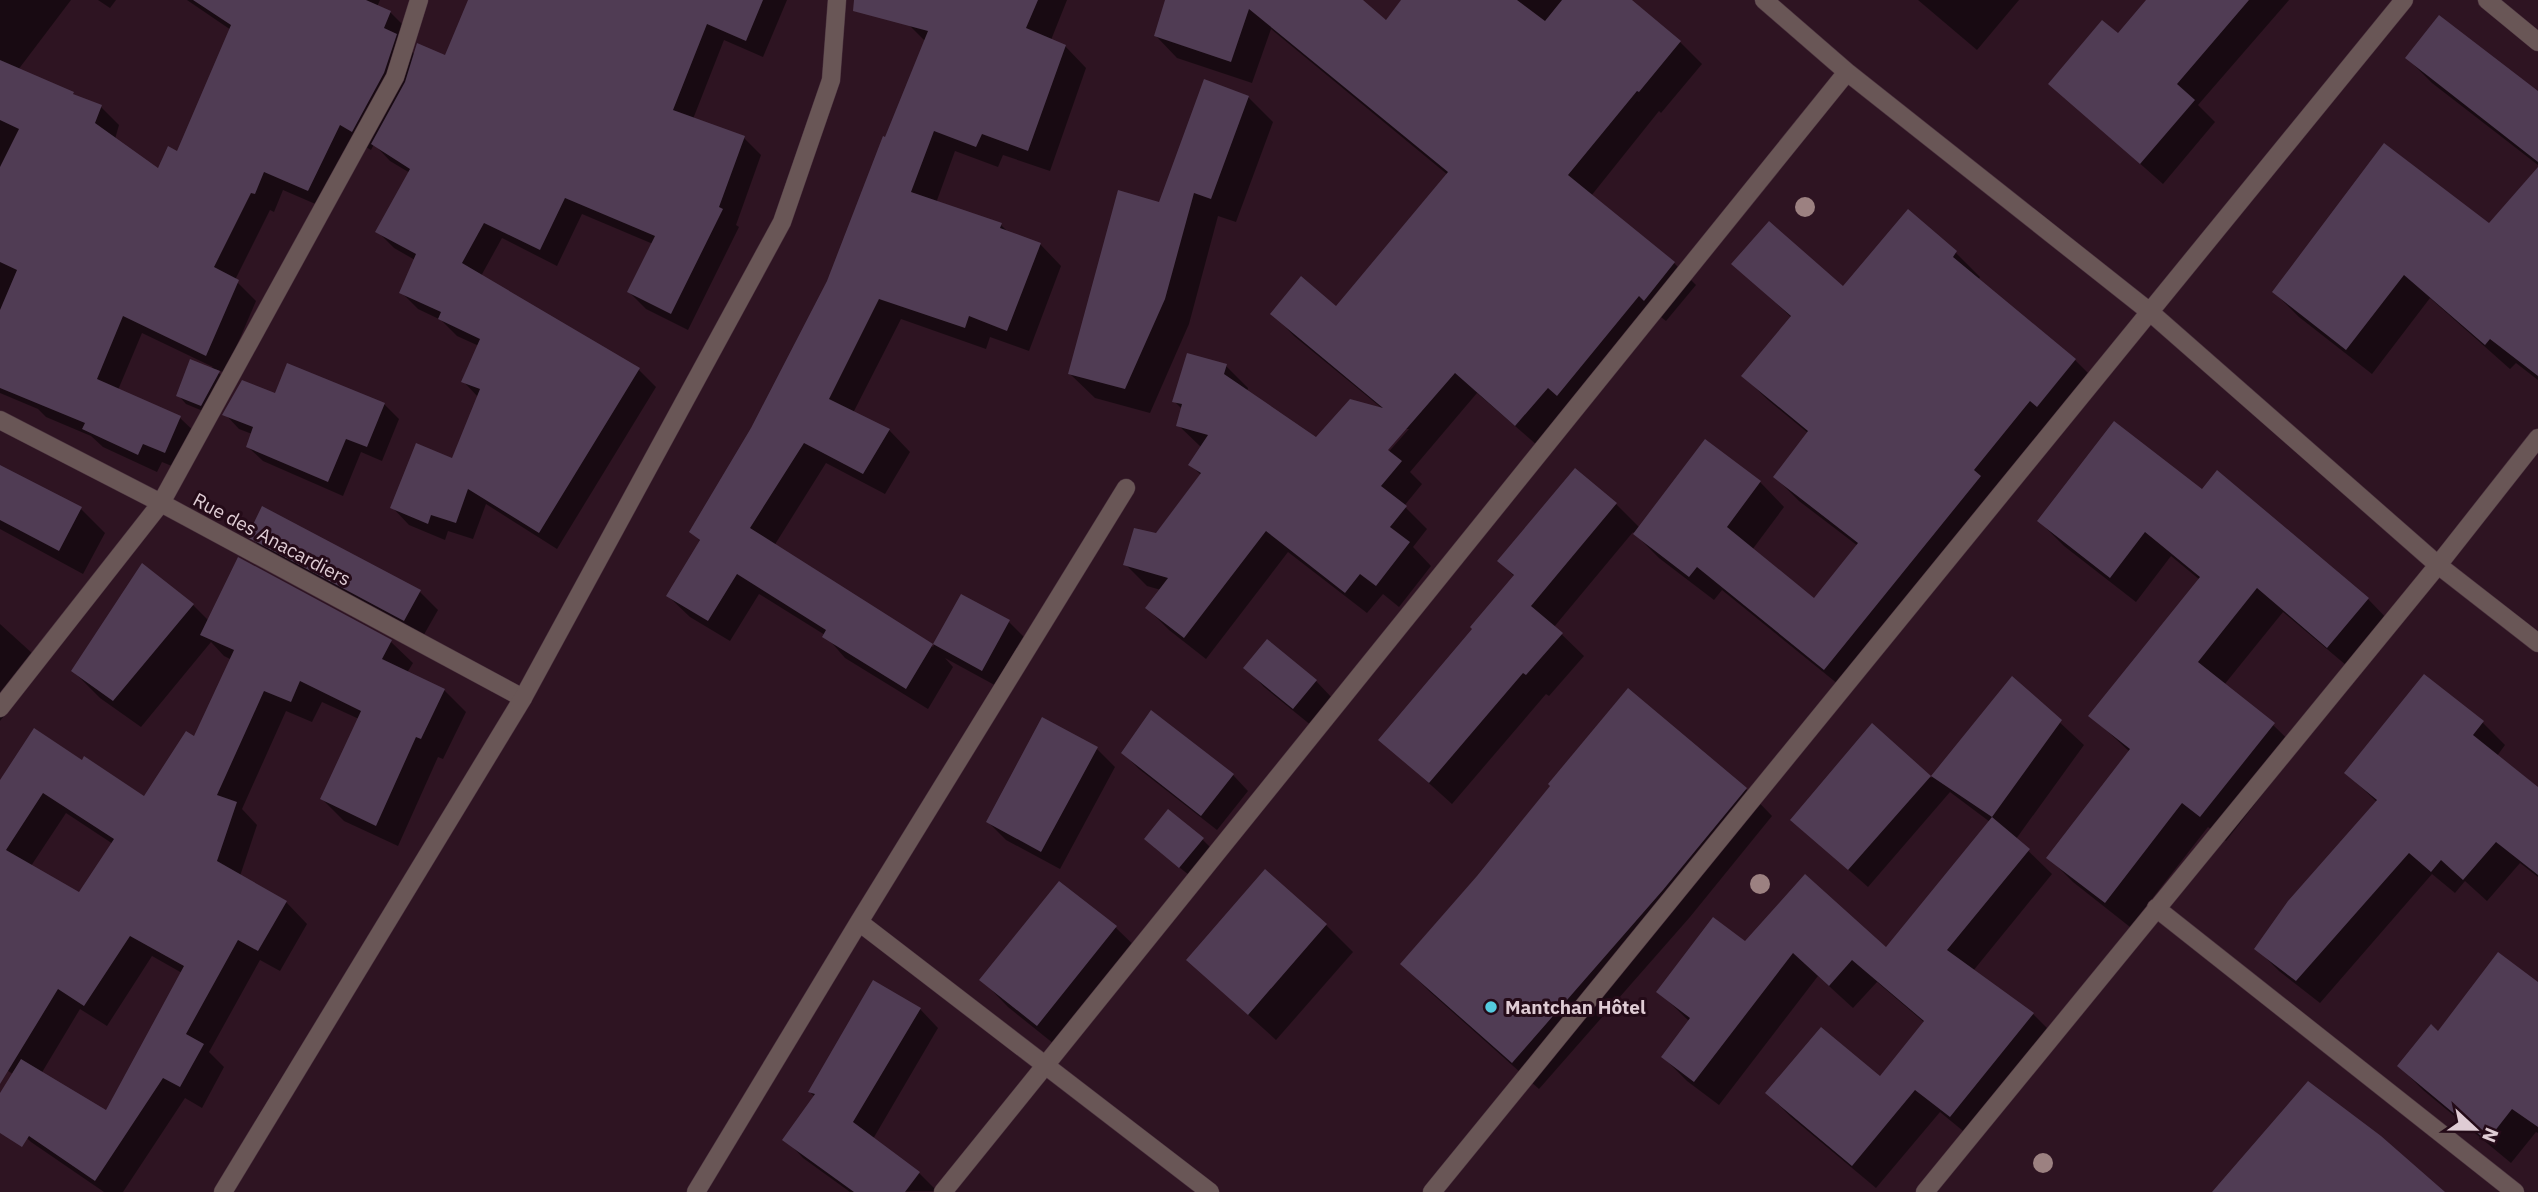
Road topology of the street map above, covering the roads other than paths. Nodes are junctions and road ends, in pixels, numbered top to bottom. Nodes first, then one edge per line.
1 (419, 0) edge
2 (837, 0) edge
3 (1764, 0) edge
4 (2404, 0) edge
5 (2487, 0) edge
6 (2538, 42) edge
7 (1847, 72) junction
8 (2150, 312) junction
9 (0, 420) edge
10 (2538, 438) edge
11 (1126, 488) dead end
12 (161, 503) junction
13 (2438, 565) junction
14 (2538, 643) edge
15 (523, 698) junction
16 (0, 708) edge
17 (2156, 908) junction
18 (859, 922) junction
19 (1046, 1065) junction
20 (2491, 1185) edge
21 (223, 1192) edge
22 (696, 1192) edge
23 (943, 1192) edge
24 (1210, 1192) edge
25 (1432, 1192) edge
26 (1925, 1192) edge
27 (2515, 1192) edge

1 - 12 street
2 - 15 street
3 - 7 street
4 - 8 street
5 - 6 street
7 - 8 street
7 - 19 street
8 - 13 street
8 - 25 street
9 - 12 street, Rue des Anacardiers
10 - 13 street
11 - 18 street
12 - 15 street, Rue des Anacardiers
12 - 16 street
13 - 14 street
13 - 17 street
15 - 21 street
17 - 20 street
17 - 26 street
18 - 19 street
18 - 22 street
19 - 23 street
19 - 24 street
20 - 27 street

